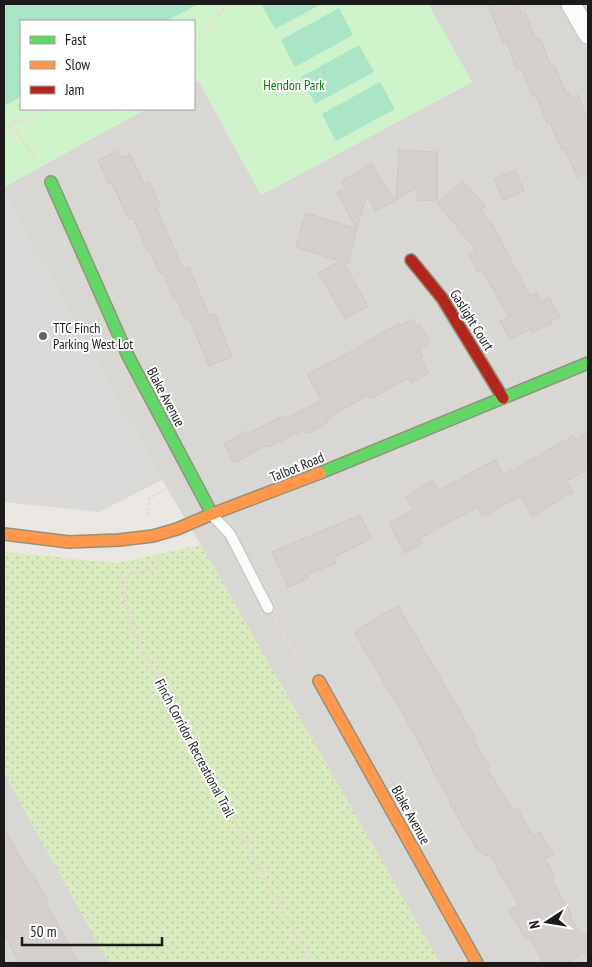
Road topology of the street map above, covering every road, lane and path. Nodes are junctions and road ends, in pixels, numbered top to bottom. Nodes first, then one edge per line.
1 (228, 4) edge
2 (571, 4) edge
3 (588, 34) edge
4 (195, 38) edge
5 (44, 110) edge
6 (6, 127) edge
7 (51, 182) joint
8 (411, 260) dead end
9 (588, 363) edge
10 (503, 398) junction
11 (190, 475) junction
12 (212, 514) junction
13 (151, 523) dead end
14 (4, 534) edge
15 (157, 553) dead end
16 (268, 608) joint
17 (319, 681) joint
18 (311, 963) edge
19 (477, 963) edge

1 - 4 path
2 - 3 street
5 - 6 path
6 - 7 path
7 - 11 street, Blake Avenue
8 - 10 street, Gaslight Court
9 - 10 street, Talbot Road
10 - 12 street, Talbot Road
11 - 12 street, Blake Avenue
11 - 13 path
12 - 14 street, Talbot Road
12 - 16 lane
15 - 18 path, Finch Corridor Recreational Trail
16 - 17 path
17 - 19 street, Blake Avenue

